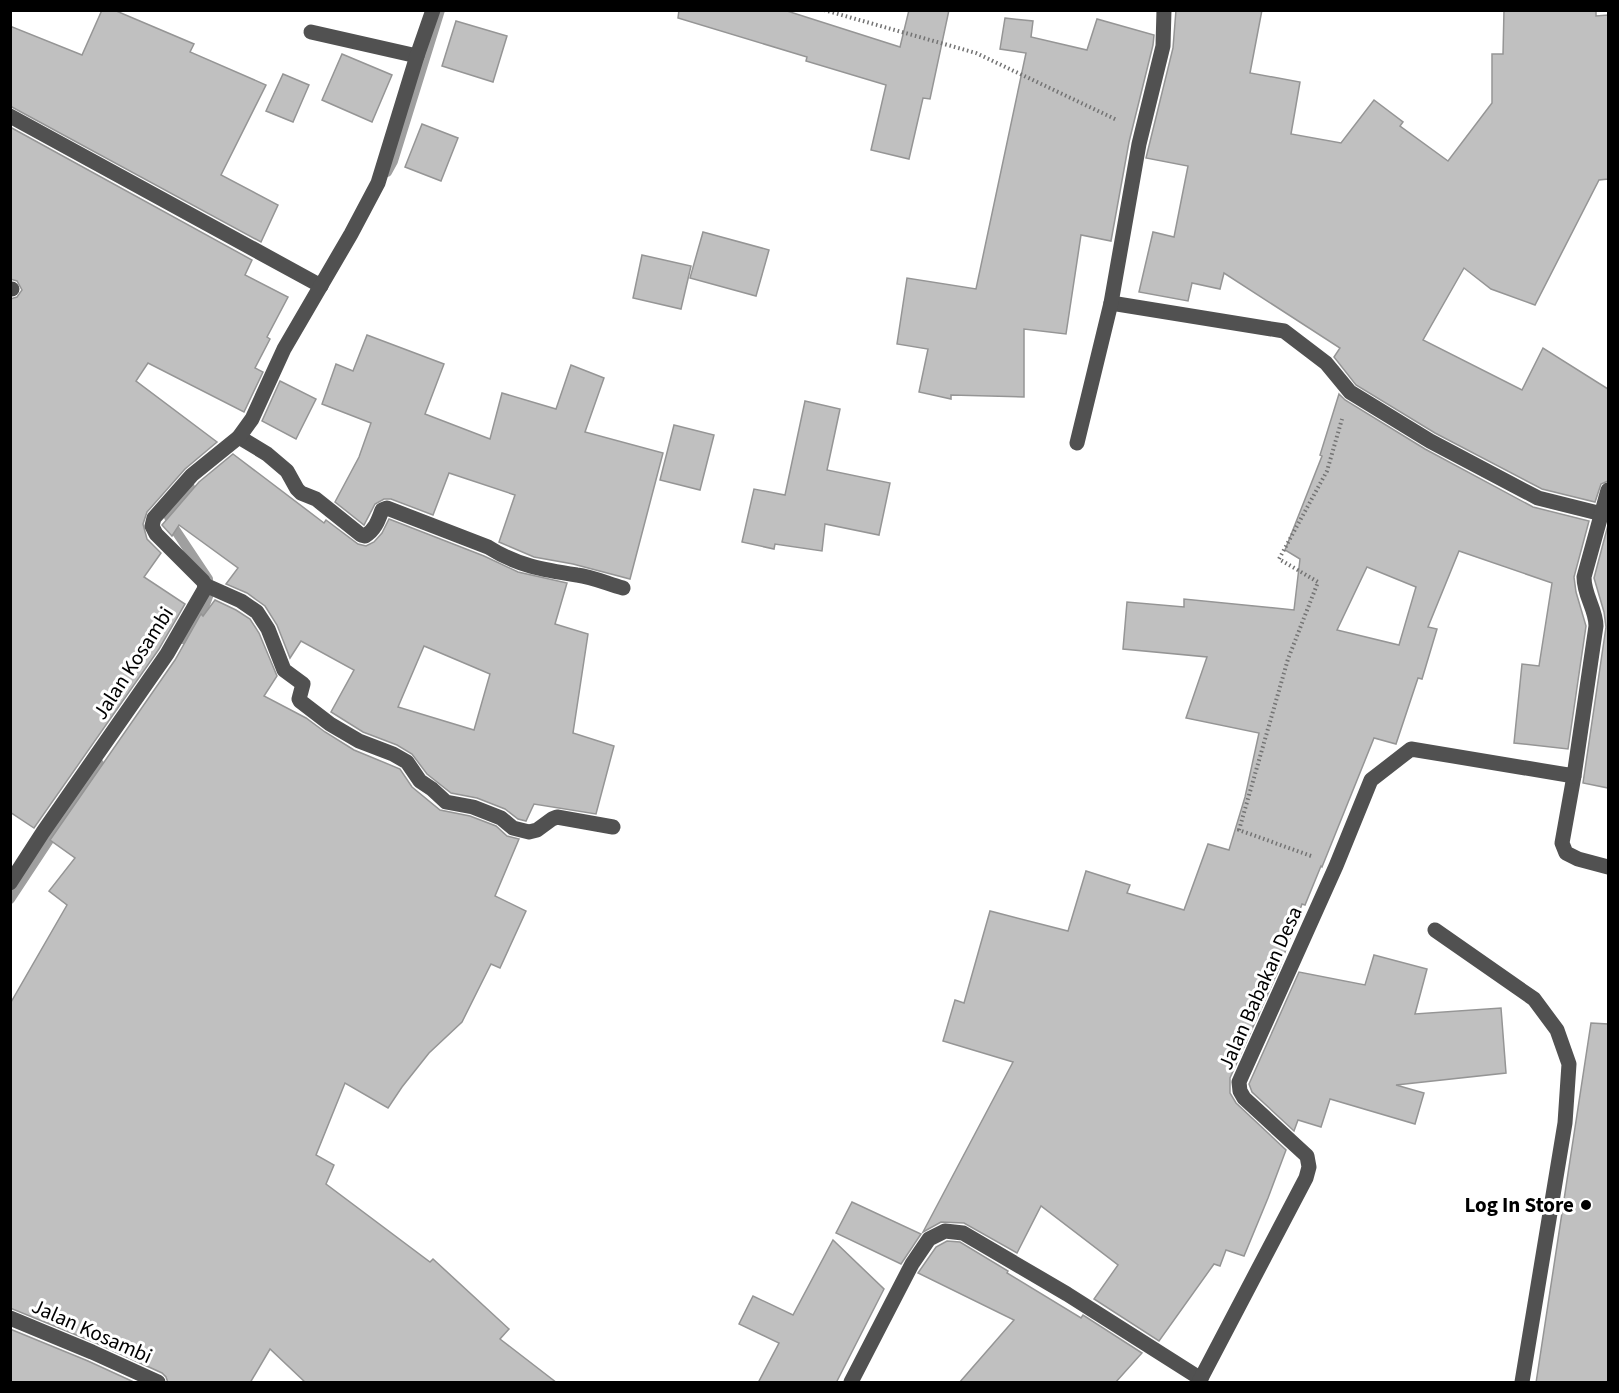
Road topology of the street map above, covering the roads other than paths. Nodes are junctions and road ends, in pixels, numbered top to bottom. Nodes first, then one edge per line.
1 (433, 10) edge
2 (1164, 10) edge
3 (311, 32) dead end
4 (417, 56) junction
5 (10, 116) edge
6 (321, 286) junction
7 (1111, 303) junction
8 (239, 437) junction
9 (1077, 443) dead end
10 (1608, 490) edge
11 (1602, 514) junction
12 (205, 585) junction
13 (623, 588) dead end
14 (1574, 776) junction
15 (613, 827) dead end
16 (1608, 867) edge
17 (10, 883) edge
18 (1435, 930) dead end
19 (10, 1318) edge
20 (1200, 1381) edge
21 (158, 1383) edge
22 (851, 1383) edge
23 (1522, 1383) edge

1 - 4 street
2 - 7 street
3 - 4 street
4 - 6 street
5 - 6 street
6 - 8 street
7 - 9 street
7 - 11 street
8 - 12 street
8 - 13 street
10 - 11 street
11 - 14 street
12 - 15 street
12 - 17 street, Jalan Kosambi
14 - 16 street
14 - 20 street, Jalan Babakan Desa
18 - 23 street
19 - 21 street, Jalan Kosambi
20 - 22 street

